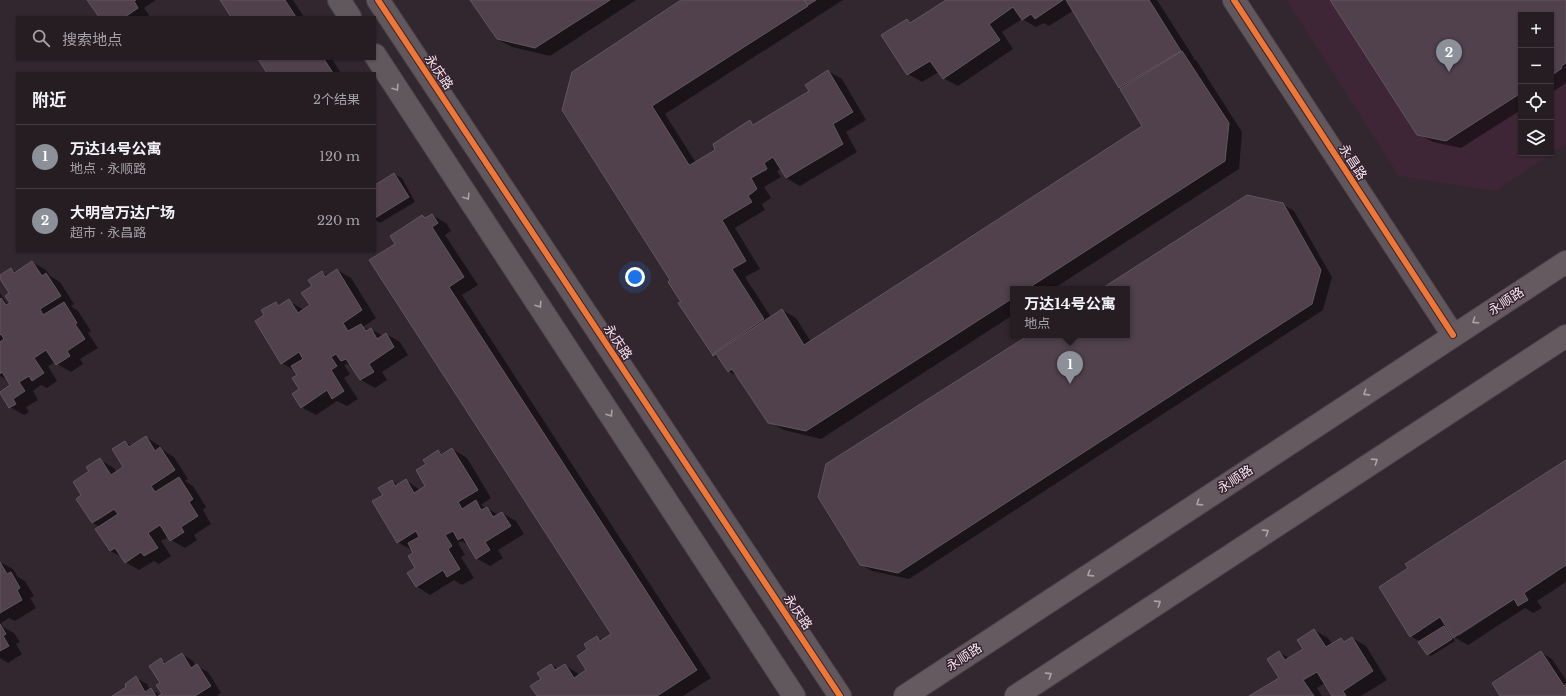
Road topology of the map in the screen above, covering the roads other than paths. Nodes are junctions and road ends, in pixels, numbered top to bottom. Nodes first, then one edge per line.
1 (339, 0) edge
2 (378, 0) edge
3 (1234, 0) edge
4 (349, 16) edge
5 (376, 57) edge
6 (1566, 262) edge
7 (1453, 335) junction
8 (1566, 336) edge
9 (794, 696) edge
10 (840, 696) edge
11 (905, 696) edge
12 (1016, 696) edge

1 - 4 street
2 - 10 street, 永庆路
3 - 7 street, 永昌路
5 -> 9 street
6 -> 7 main road, 永顺路
7 -> 11 main road, 永顺路
12 -> 8 main road

